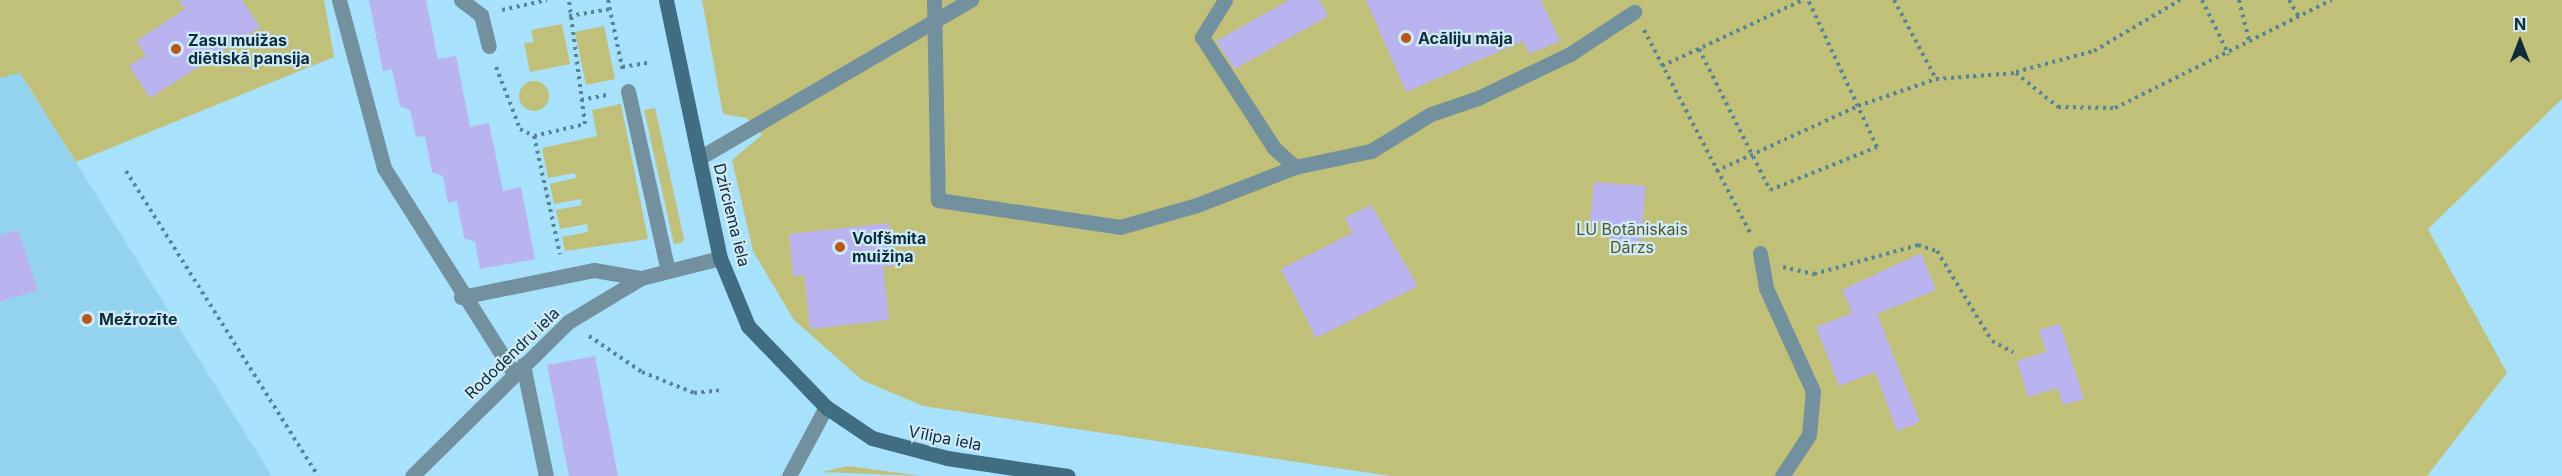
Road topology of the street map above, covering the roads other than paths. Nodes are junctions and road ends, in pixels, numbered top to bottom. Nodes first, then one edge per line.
1 (339, 0) edge
2 (461, 0) edge
3 (666, 0) edge
4 (934, 0) edge
5 (971, 0) edge
6 (1225, 0) edge
7 (1635, 12) road end
8 (937, 19) junction
9 (489, 46) road end
10 (628, 91) road end
11 (699, 158) junction
12 (1295, 167) junction
13 (1760, 253) road end
14 (720, 258) junction
15 (669, 272) junction
16 (641, 278) junction
17 (461, 297) junction
18 (519, 370) junction
19 (826, 407) junction
20 (412, 476) edge
21 (546, 476) edge
22 (789, 476) edge
23 (1068, 476) edge
24 (1782, 476) edge

1 - 17 street
2 - 9 street
3 - 11 street, Dzirciema iela
4 - 8 street
5 - 8 street
6 - 12 street
7 - 12 street
8 - 11 street
8 - 12 street
10 - 15 street
11 - 14 street, Dzirciema iela
13 - 24 street
14 - 15 street, Rododendru iela
14 - 19 street, Dzirciema iela
15 - 16 street, Rododendru iela
16 - 17 street
16 - 18 street, Rododendru iela
17 - 18 street
18 - 20 street, Rododendru iela
18 - 21 street
19 - 22 street
19 - 23 street, Vīlipa iela

